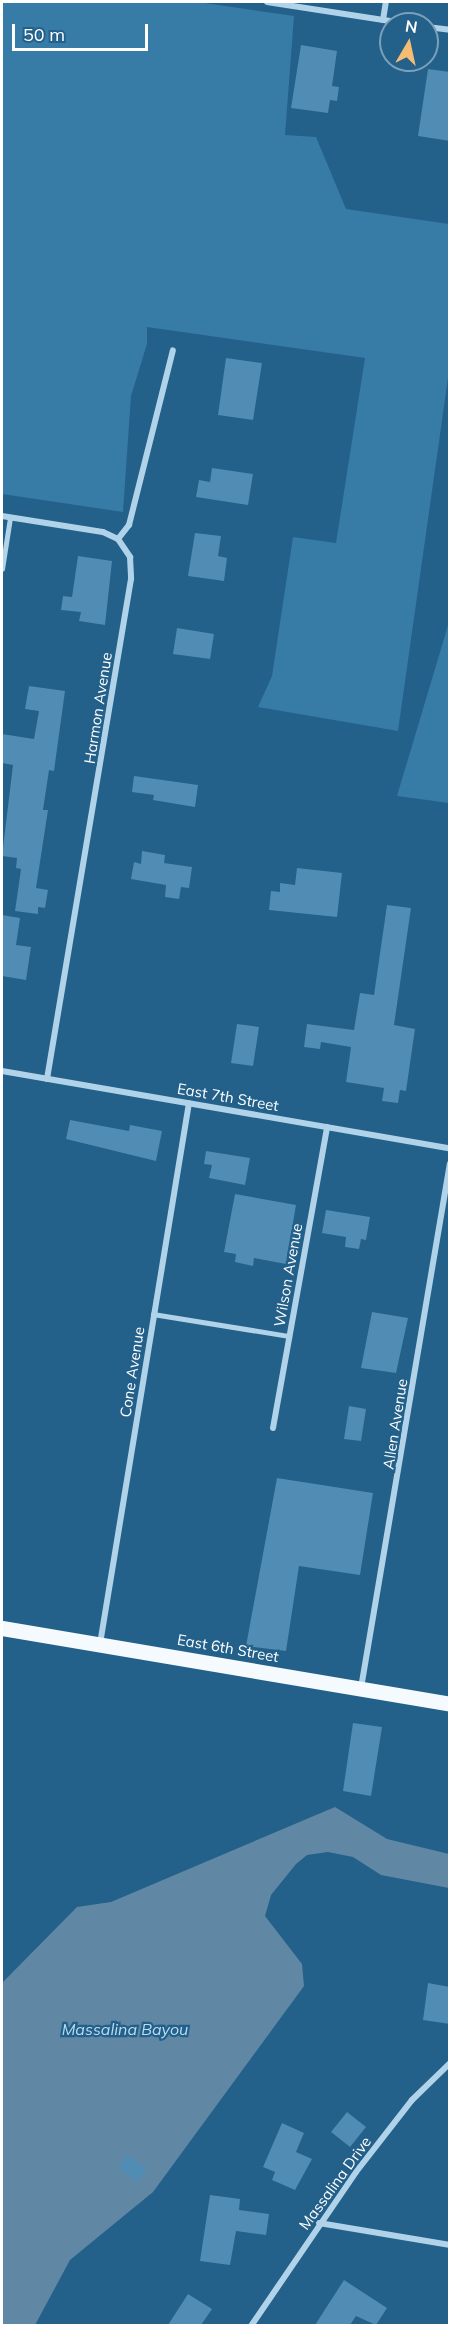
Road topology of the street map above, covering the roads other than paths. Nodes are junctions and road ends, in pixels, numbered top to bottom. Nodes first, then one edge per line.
1 (267, 2) edge
2 (379, 19) edge
3 (172, 350) dead end
4 (2, 516) edge
5 (10, 518) junction
6 (118, 539) junction
7 (2, 569) edge
8 (2, 1071) edge
9 (47, 1079) junction
10 (189, 1103) junction
11 (327, 1127) junction
12 (450, 1148) edge
13 (450, 1163) edge
14 (153, 1314) junction
15 (289, 1336) junction
16 (273, 1428) dead end
17 (2, 1628) edge
18 (100, 1645) junction
19 (361, 1688) junction
20 (450, 1704) edge
21 (450, 2063) edge
22 (319, 2223) junction
23 (450, 2245) edge
24 (251, 2325) edge

1 - 2 street
3 - 6 street
4 - 5 street
5 - 6 street
5 - 7 lane
6 - 9 street, Harmon Avenue
8 - 9 street, East 7th Street
9 - 10 street, East 7th Street
10 - 11 street, East 7th Street
10 - 14 street, Cone Avenue
11 - 12 street, East 7th Street
11 - 15 street, Wilson Avenue
13 - 19 street, Allen Avenue
14 - 15 lane
14 - 18 street, Cone Avenue
15 - 16 street, Wilson Avenue
17 - 18 main road, East 6th Street
18 - 19 main road, East 6th Street
19 - 20 main road, East 6th Street
21 - 22 street, Massalina Drive
22 - 23 street
22 - 24 street, Massalina Drive

